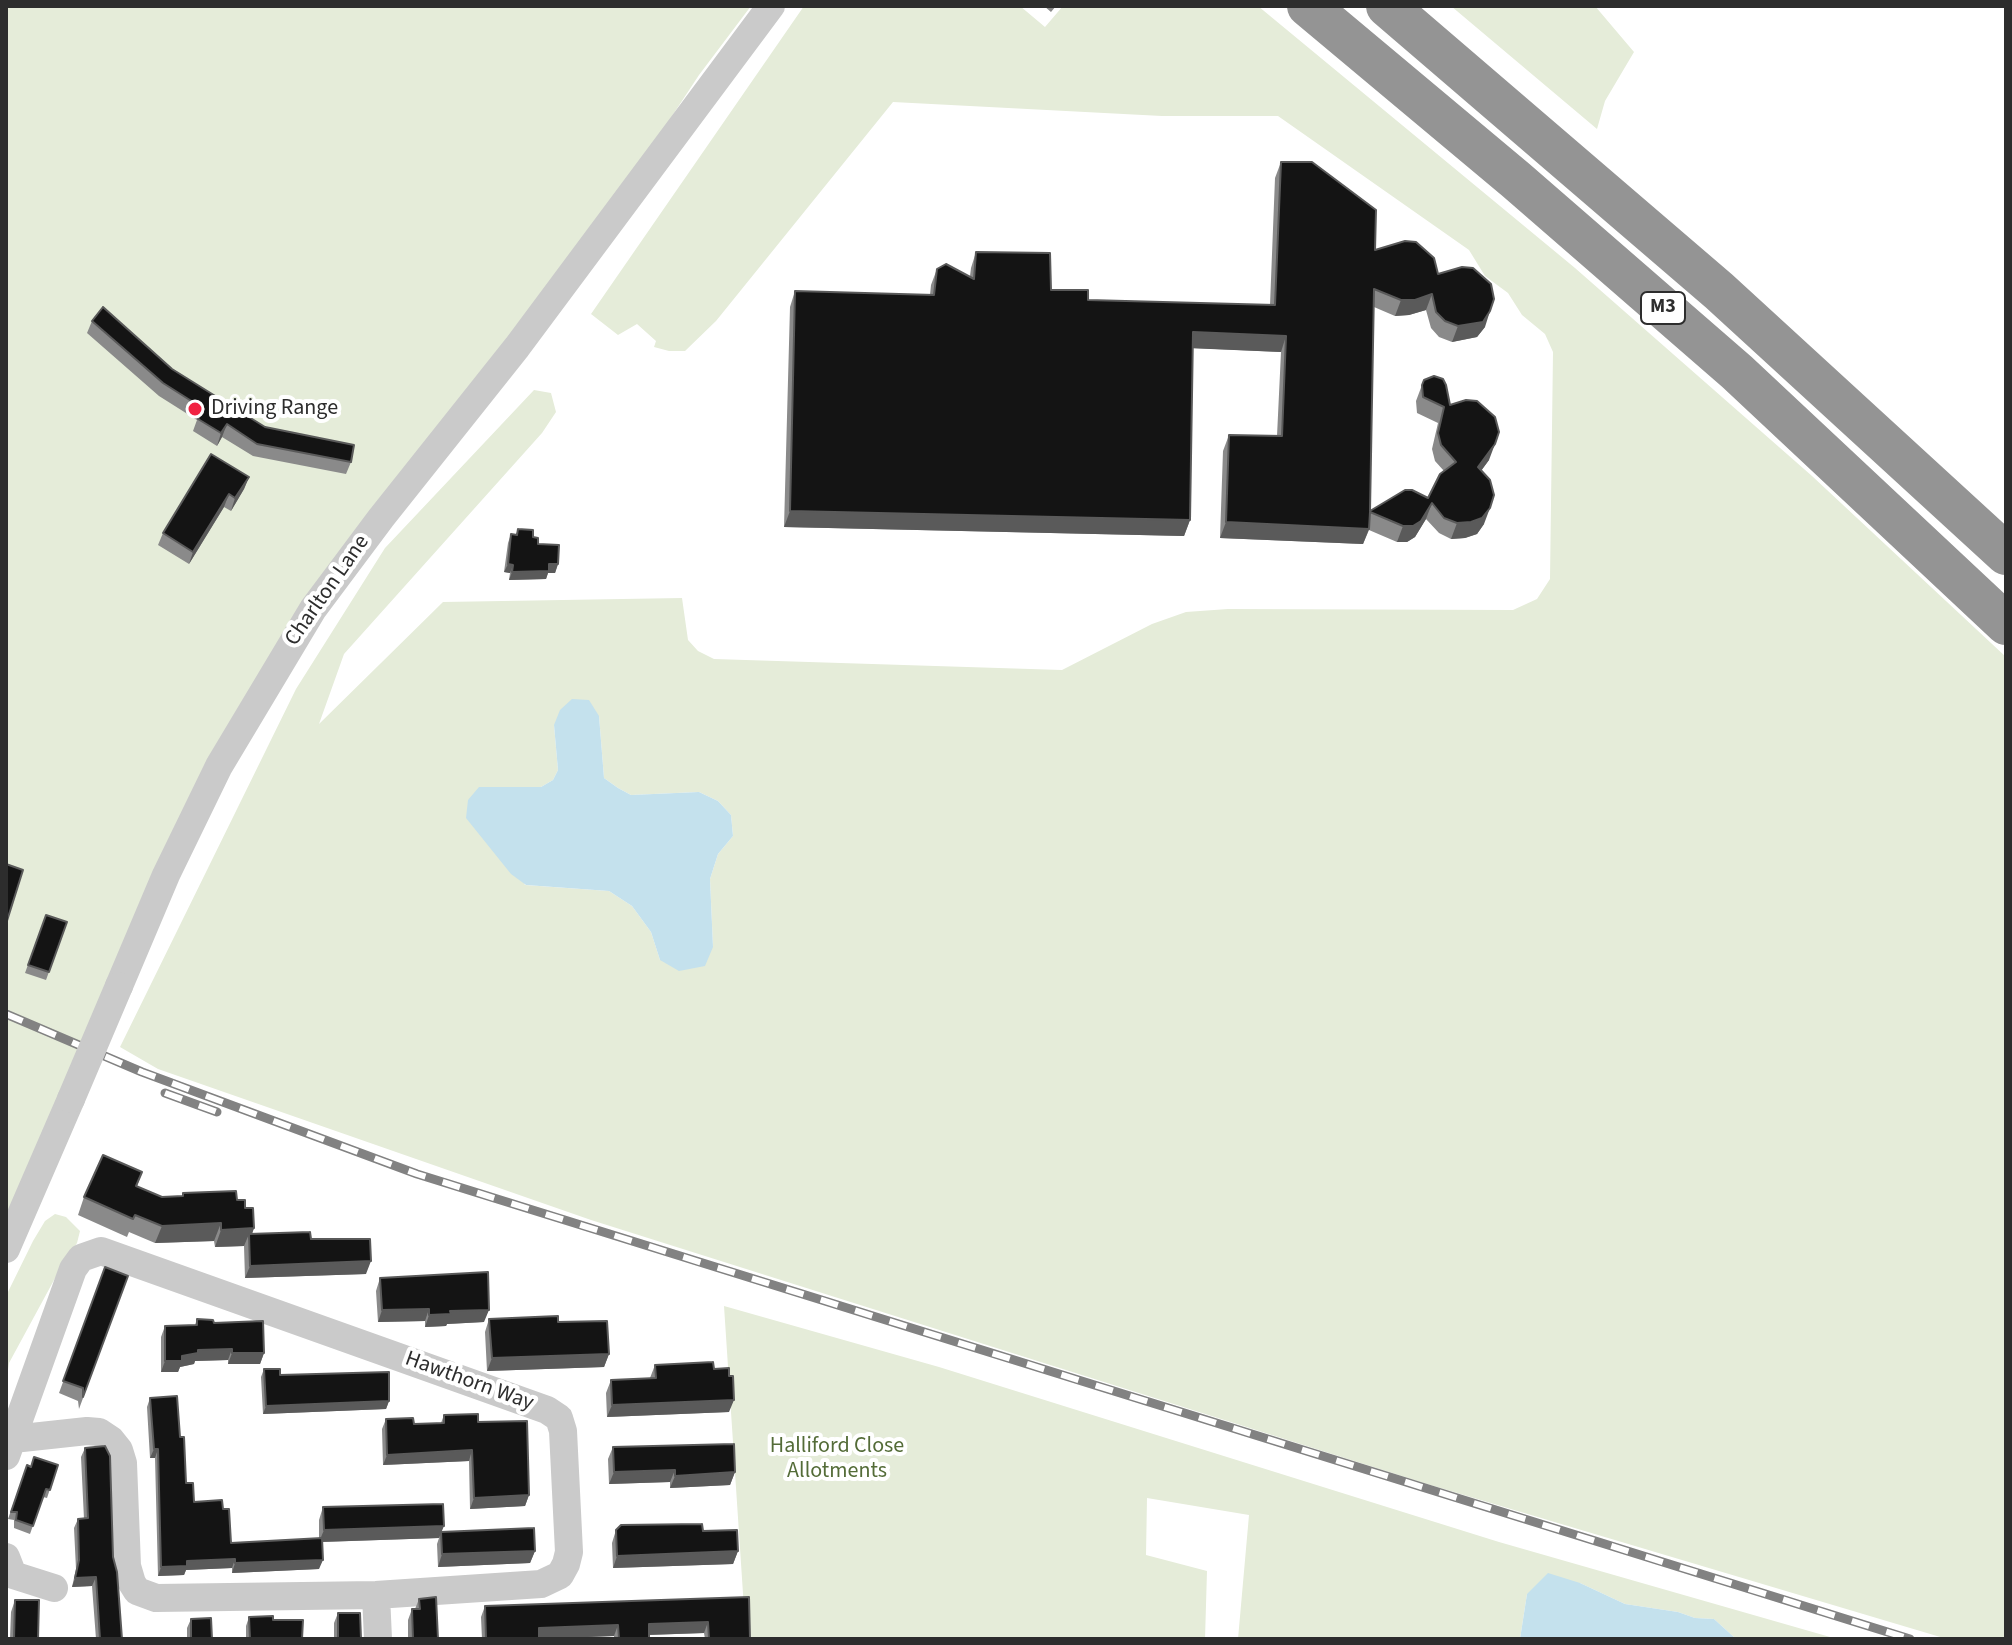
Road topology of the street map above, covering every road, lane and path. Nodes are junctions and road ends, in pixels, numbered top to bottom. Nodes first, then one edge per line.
1 (771, 6) edge
2 (1308, 6) edge
3 (1387, 6) edge
4 (2006, 554) edge
5 (2006, 624) edge
6 (6, 1249) edge
7 (9, 1448) edge
8 (6, 1557) edge
9 (54, 1588) dead end
10 (376, 1595) junction
11 (378, 1639) edge

1 - 6 street, Charlton Lane, bridge
2 - 5 highway, M3
3 - 4 highway, M3
7 - 10 street, Hawthorn Way
7 - 10 street, Hawthorn Way
8 - 9 street
10 - 11 street

